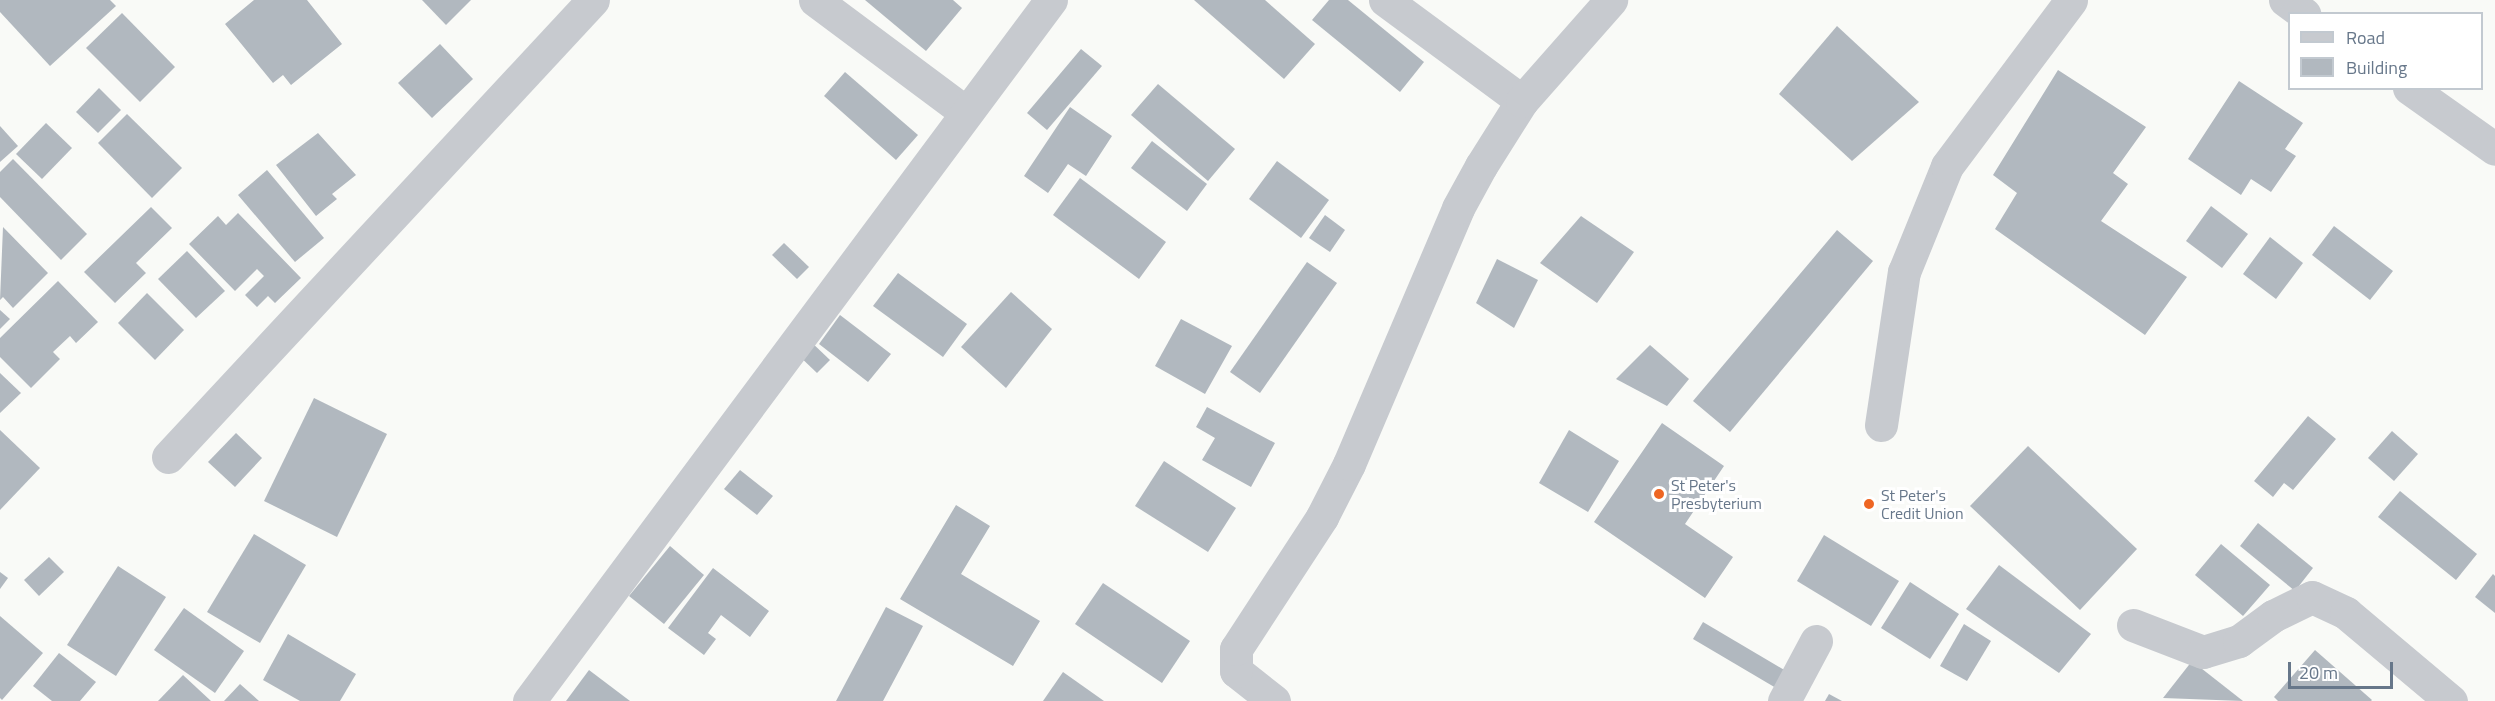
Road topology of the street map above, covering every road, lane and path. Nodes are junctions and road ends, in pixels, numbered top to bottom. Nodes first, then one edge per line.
1 (593, 0) edge
2 (815, 0) edge
3 (1052, 0) edge
4 (1385, 0) edge
5 (1611, 0) edge
6 (2071, 0) edge
7 (2285, 0) edge
8 (2301, 12) edge
9 (2412, 90) edge
10 (1522, 101) junction
11 (964, 112) junction
12 (2495, 150) edge
13 (1881, 425) dead end
14 (168, 457) dead end
15 (2133, 626) dead end
16 (1816, 641) dead end
17 (528, 701) edge
18 (1274, 701) edge
19 (1784, 701) edge
20 (2451, 701) edge

1 - 14 street
2 - 11 street
3 - 11 street
4 - 10 street
5 - 10 street
6 - 13 street
7 - 8 street
9 - 12 street
10 - 18 street
11 - 17 street
15 - 20 street
16 - 19 street

